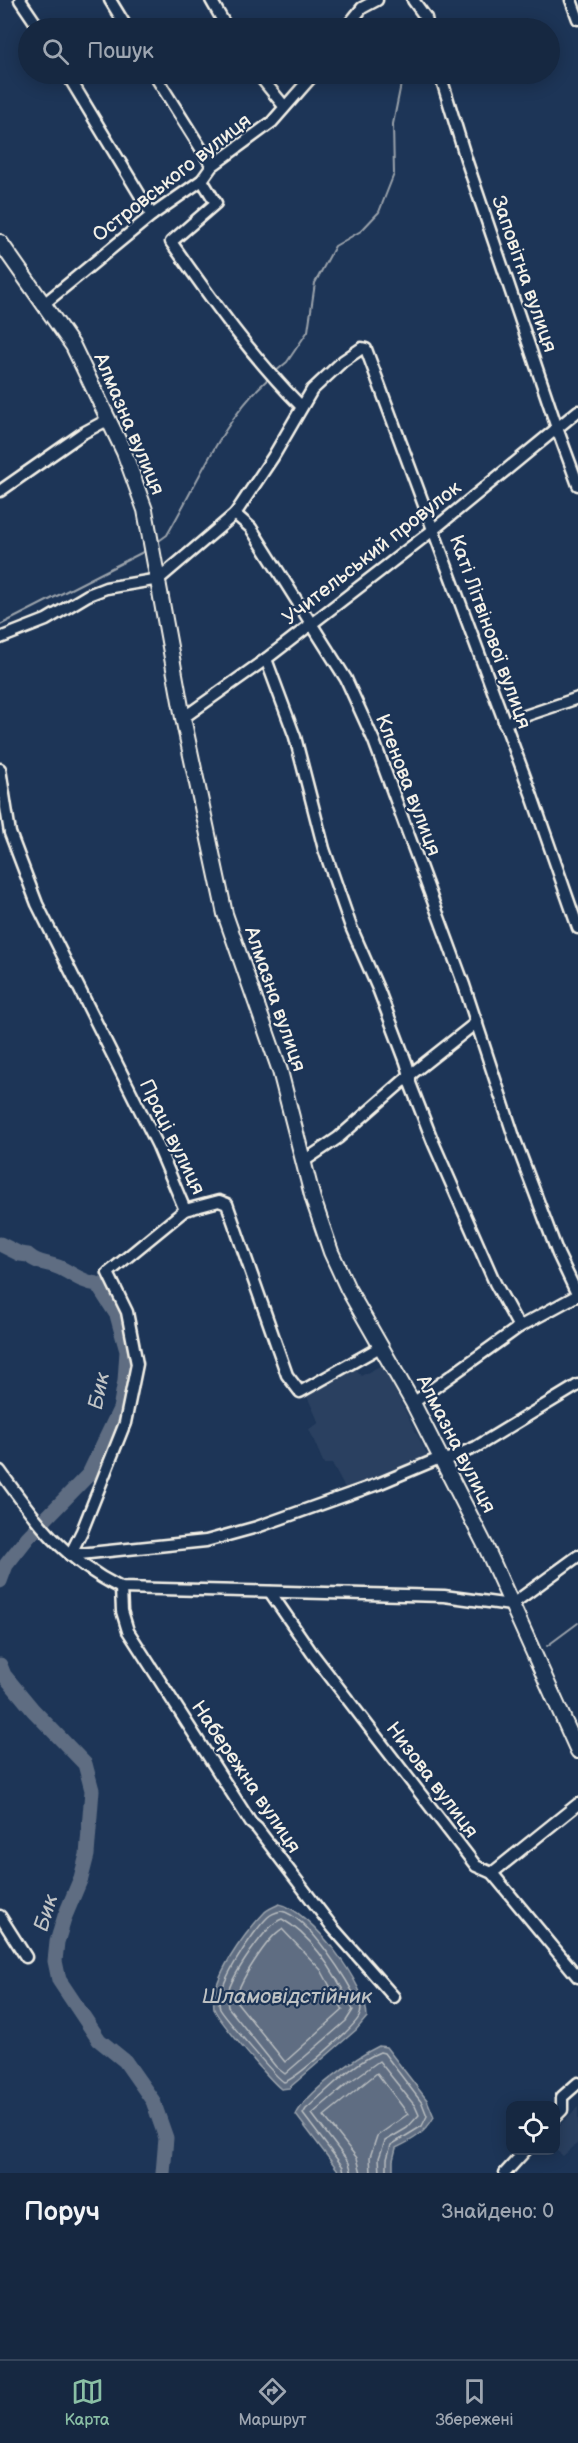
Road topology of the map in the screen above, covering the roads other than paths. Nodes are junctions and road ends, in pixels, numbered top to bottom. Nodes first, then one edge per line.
1 (20, 0) edge
2 (110, 0) edge
3 (211, 0) edge
4 (377, 0) edge
5 (571, 0) edge
6 (414, 1) edge
7 (32, 18) edge
8 (121, 18) edge
9 (221, 18) edge
10 (352, 18) edge
11 (424, 18) edge
12 (578, 20) edge
13 (73, 84) edge
14 (160, 84) edge
15 (266, 84) edge
16 (305, 84) edge
17 (443, 84) edge
18 (284, 106) junction
19 (212, 166) junction
20 (202, 180) junction
21 (152, 215) junction
22 (0, 242) edge
23 (45, 303) junction
24 (301, 406) junction
25 (578, 411) edge
26 (109, 419) junction
27 (557, 428) junction
28 (578, 485) edge
29 (0, 491) edge
30 (235, 514) junction
31 (433, 530) junction
32 (159, 579) junction
33 (310, 624) junction
34 (0, 638) edge
35 (266, 659) junction
36 (578, 698) edge
37 (183, 718) junction
38 (504, 723) junction
39 (0, 769) edge
40 (578, 928) edge
41 (477, 1022) junction
42 (410, 1075) junction
43 (304, 1161) junction
44 (185, 1210) junction
45 (578, 1295) edge
46 (519, 1327) junction
47 (382, 1346) junction
48 (578, 1385) edge
49 (413, 1403) junction
50 (442, 1460) junction
51 (0, 1471) edge
52 (70, 1555) junction
53 (578, 1556) edge
54 (121, 1587) junction
55 (270, 1592) junction
56 (511, 1605) junction
57 (578, 1751) edge
58 (578, 1804) edge
59 (492, 1873) junction
60 (0, 1916) edge
61 (26, 1957) dead end
62 (578, 1977) edge
63 (394, 1997) dead end
64 (578, 2083) edge
65 (560, 2111) edge
66 (522, 2155) edge
67 (505, 2173) edge

1 - 7 street
2 - 8 street
3 - 9 street
4 - 10 street
5 - 12 street
6 - 11 street
13 - 21 street
14 - 19 street
15 - 18 street
16 - 18 street, Островського вулиця
17 - 27 street, Заповітна вулиця
18 - 19 street, Островського вулиця
19 - 20 street, Островського вулиця
20 - 21 street, Островського вулиця
20 - 24 street
21 - 23 street, Островського вулиця
22 - 23 main road, Алмазна вулиця
23 - 26 main road, Алмазна вулиця
24 - 30 street
24 - 31 street, Каті Літвінової вулиця
25 - 27 street, Учительський провулок
26 - 29 street
26 - 32 main road, Алмазна вулиця
27 - 28 street, Заповітна вулиця
27 - 31 street, Учительський провулок
30 - 32 street
30 - 33 street, Кленова вулиця
31 - 33 street, Учительський провулок
31 - 38 street, Каті Літвінової вулиця
32 - 34 street
32 - 37 main road, Алмазна вулиця
33 - 35 street, Учительський провулок
33 - 41 street, Кленова вулиця
35 - 37 street, Учительський провулок
35 - 42 street
36 - 38 street
37 - 43 main road, Алмазна вулиця
38 - 40 street, Каті Літвінової вулиця
39 - 44 street, Праці вулиця
41 - 42 street
41 - 45 street, Кленова вулиця
42 - 43 street
42 - 46 street
43 - 47 main road, Алмазна вулиця
44 - 47 street, Праці вулиця
44 - 52 street
45 - 46 street
46 - 49 street
47 - 49 main road, Алмазна вулиця
48 - 50 street
49 - 50 main road, Алмазна вулиця
50 - 52 street
50 - 56 main road, Алмазна вулиця
51 - 52 street
52 - 54 street
53 - 56 street
54 - 55 street
54 - 63 street, Набережна вулиця
55 - 56 street
55 - 59 street, Низова вулиця
56 - 57 main road, Алмазна вулиця
58 - 59 street
59 - 62 street, Низова вулиця
60 - 61 street
64 - 65 street
66 - 67 street

